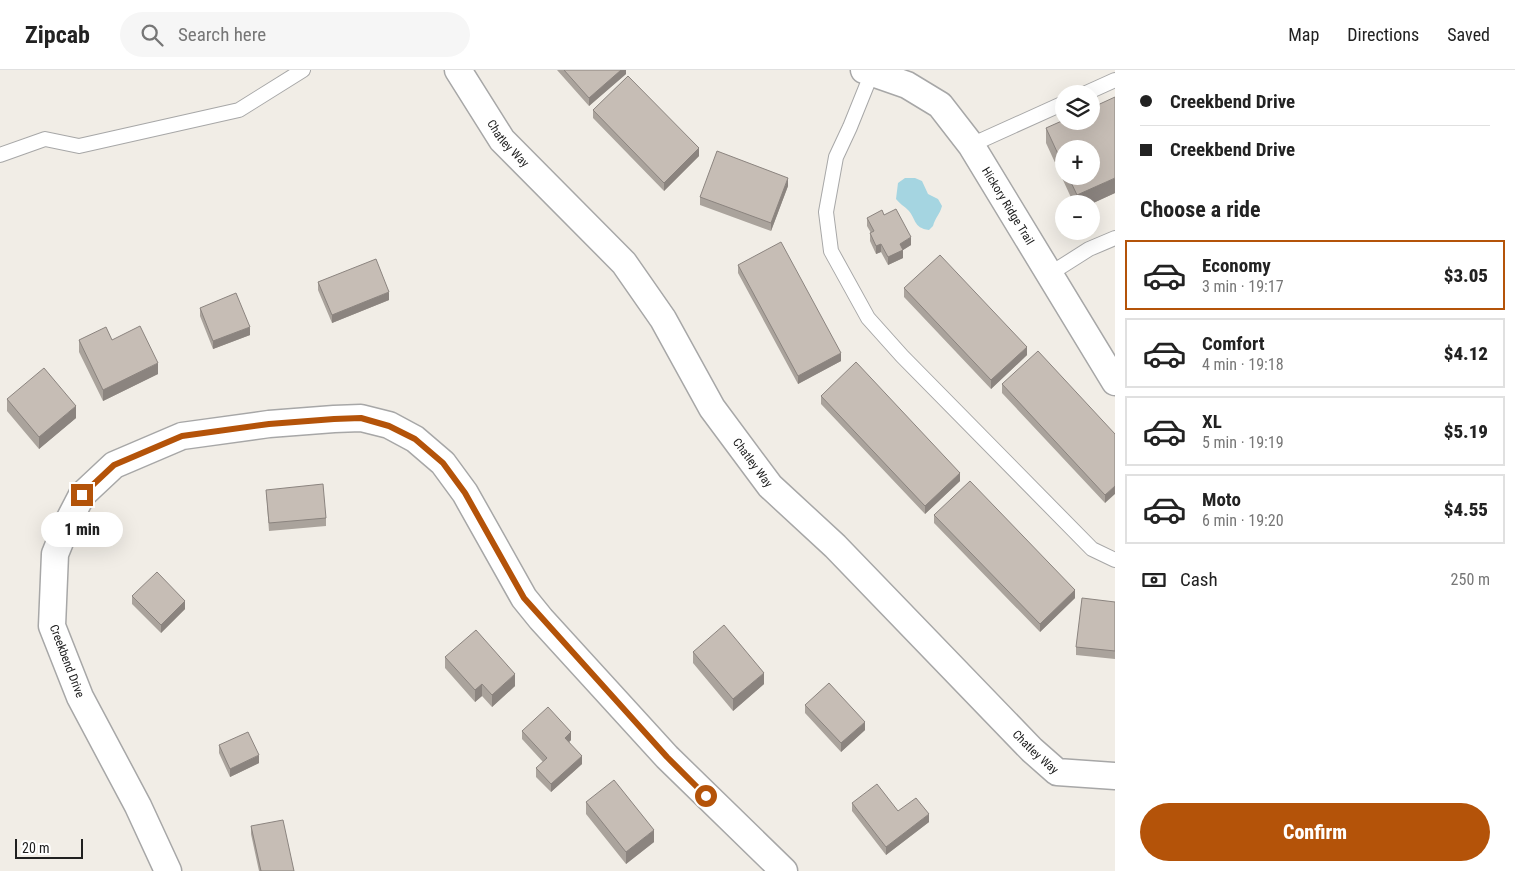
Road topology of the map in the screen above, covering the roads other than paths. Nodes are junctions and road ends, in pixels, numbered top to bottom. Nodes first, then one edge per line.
1 (303, 70) edge
2 (458, 70) edge
3 (870, 71) edge
4 (1115, 80) edge
5 (1100, 87) edge
6 (1055, 107) edge
7 (971, 145) junction
8 (0, 155) edge
9 (1115, 238) edge
10 (1048, 275) junction
11 (1115, 382) edge
12 (1115, 560) edge
13 (1115, 776) edge
14 (168, 871) edge
15 (784, 871) edge

1 - 8 lane
2 - 13 street, Chatley Way
3 - 7 street, Hickory Ridge Trail
3 - 12 lane
4 - 5 lane
6 - 7 lane
7 - 10 street, Hickory Ridge Trail
9 - 10 lane
10 - 11 street, Hickory Ridge Trail
14 - 15 street, Creekbend Drive

